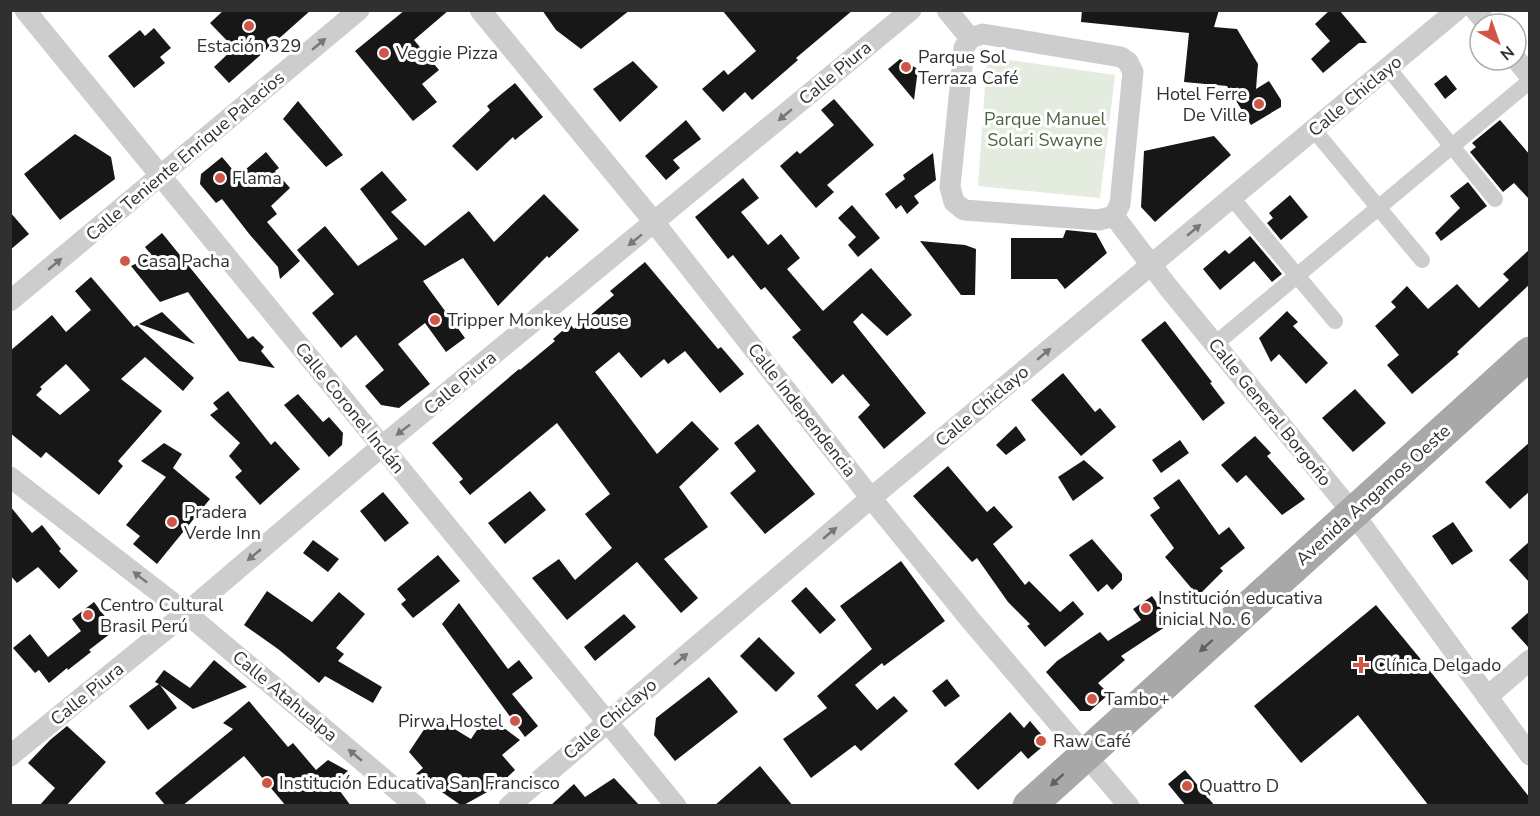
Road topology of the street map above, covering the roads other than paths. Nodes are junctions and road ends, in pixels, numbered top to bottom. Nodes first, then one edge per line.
1 (25, 10) edge
2 (359, 10) edge
3 (480, 10) edge
4 (911, 10) edge
5 (947, 10) edge
6 (1457, 10) edge
7 (970, 38) junction
8 (1388, 68) junction
9 (1530, 81) edge
10 (1314, 130) junction
11 (1452, 146) junction
12 (161, 175) junction
13 (1232, 198) junction
14 (1495, 199) dead end
15 (1379, 207) junction
16 (1114, 216) junction
17 (655, 223) junction
18 (1422, 260) dead end
19 (1151, 266) junction
20 (1297, 276) junction
21 (10, 301) edge
22 (1335, 321) dead end
23 (1214, 345) junction
24 (1530, 352) edge
25 (1530, 380) edge
26 (381, 447) junction
27 (10, 477) edge
28 (872, 498) junction
29 (1359, 522) junction
30 (186, 613) junction
31 (1530, 660) edge
32 (1487, 697) junction
33 (606, 723) junction
34 (1530, 755) edge
35 (10, 756) edge
36 (1092, 762) junction
37 (416, 806) edge
38 (508, 806) edge
39 (676, 806) edge
40 (1029, 806) edge
41 (1061, 806) edge
42 (1129, 806) edge

1 - 12 street, Calle Coronel Inclán
12 -> 2 street, Calle Teniente Enrique Palacios
3 - 17 street, Calle Independencia
4 -> 17 street, Calle Piura
5 - 7 street
6 - 8 street, Calle Chiclayo
7 - 16 street
7 - 16 street
8 - 10 street, Calle Chiclayo
8 - 11 street
9 - 11 street
10 - 13 street, Calle Chiclayo
10 - 15 street
11 - 14 street
11 - 15 street
21 -> 12 street, Calle Teniente Enrique Palacios
12 - 26 street, Calle Coronel Inclán
19 -> 13 street, Calle Chiclayo
13 - 20 street
15 - 18 street
15 - 20 street
16 - 19 street, Calle General Borgoño
17 -> 26 street, Calle Piura
17 - 28 street, Calle Independencia
19 - 23 street, Calle General Borgoño
28 -> 19 street, Calle Chiclayo
20 - 22 street
20 - 23 street
23 - 29 street, Calle General Borgoño
24 - 29 main road, Avenida Angamos Oeste
25 - 29 main road, Avenida Angamos Oeste
26 -> 30 street, Calle Piura
26 - 33 street, Calle Coronel Inclán
30 -> 27 street, Calle Atahualpa
33 -> 28 street, Calle Chiclayo
28 - 36 street, Calle Independencia
29 - 32 street, Calle General Borgoño
29 - 36 main road, Avenida Angamos Oeste
30 - 35 street, Calle Piura
37 -> 30 street, Calle Atahualpa
31 - 32 street
32 - 34 street, Calle General Borgoño
33 - 38 street, Calle Chiclayo
33 - 39 street, Calle Coronel Inclán
36 -> 40 main road, Avenida Angamos Oeste
36 - 41 main road, Avenida Angamos Oeste
36 - 42 street, Calle Independencia

